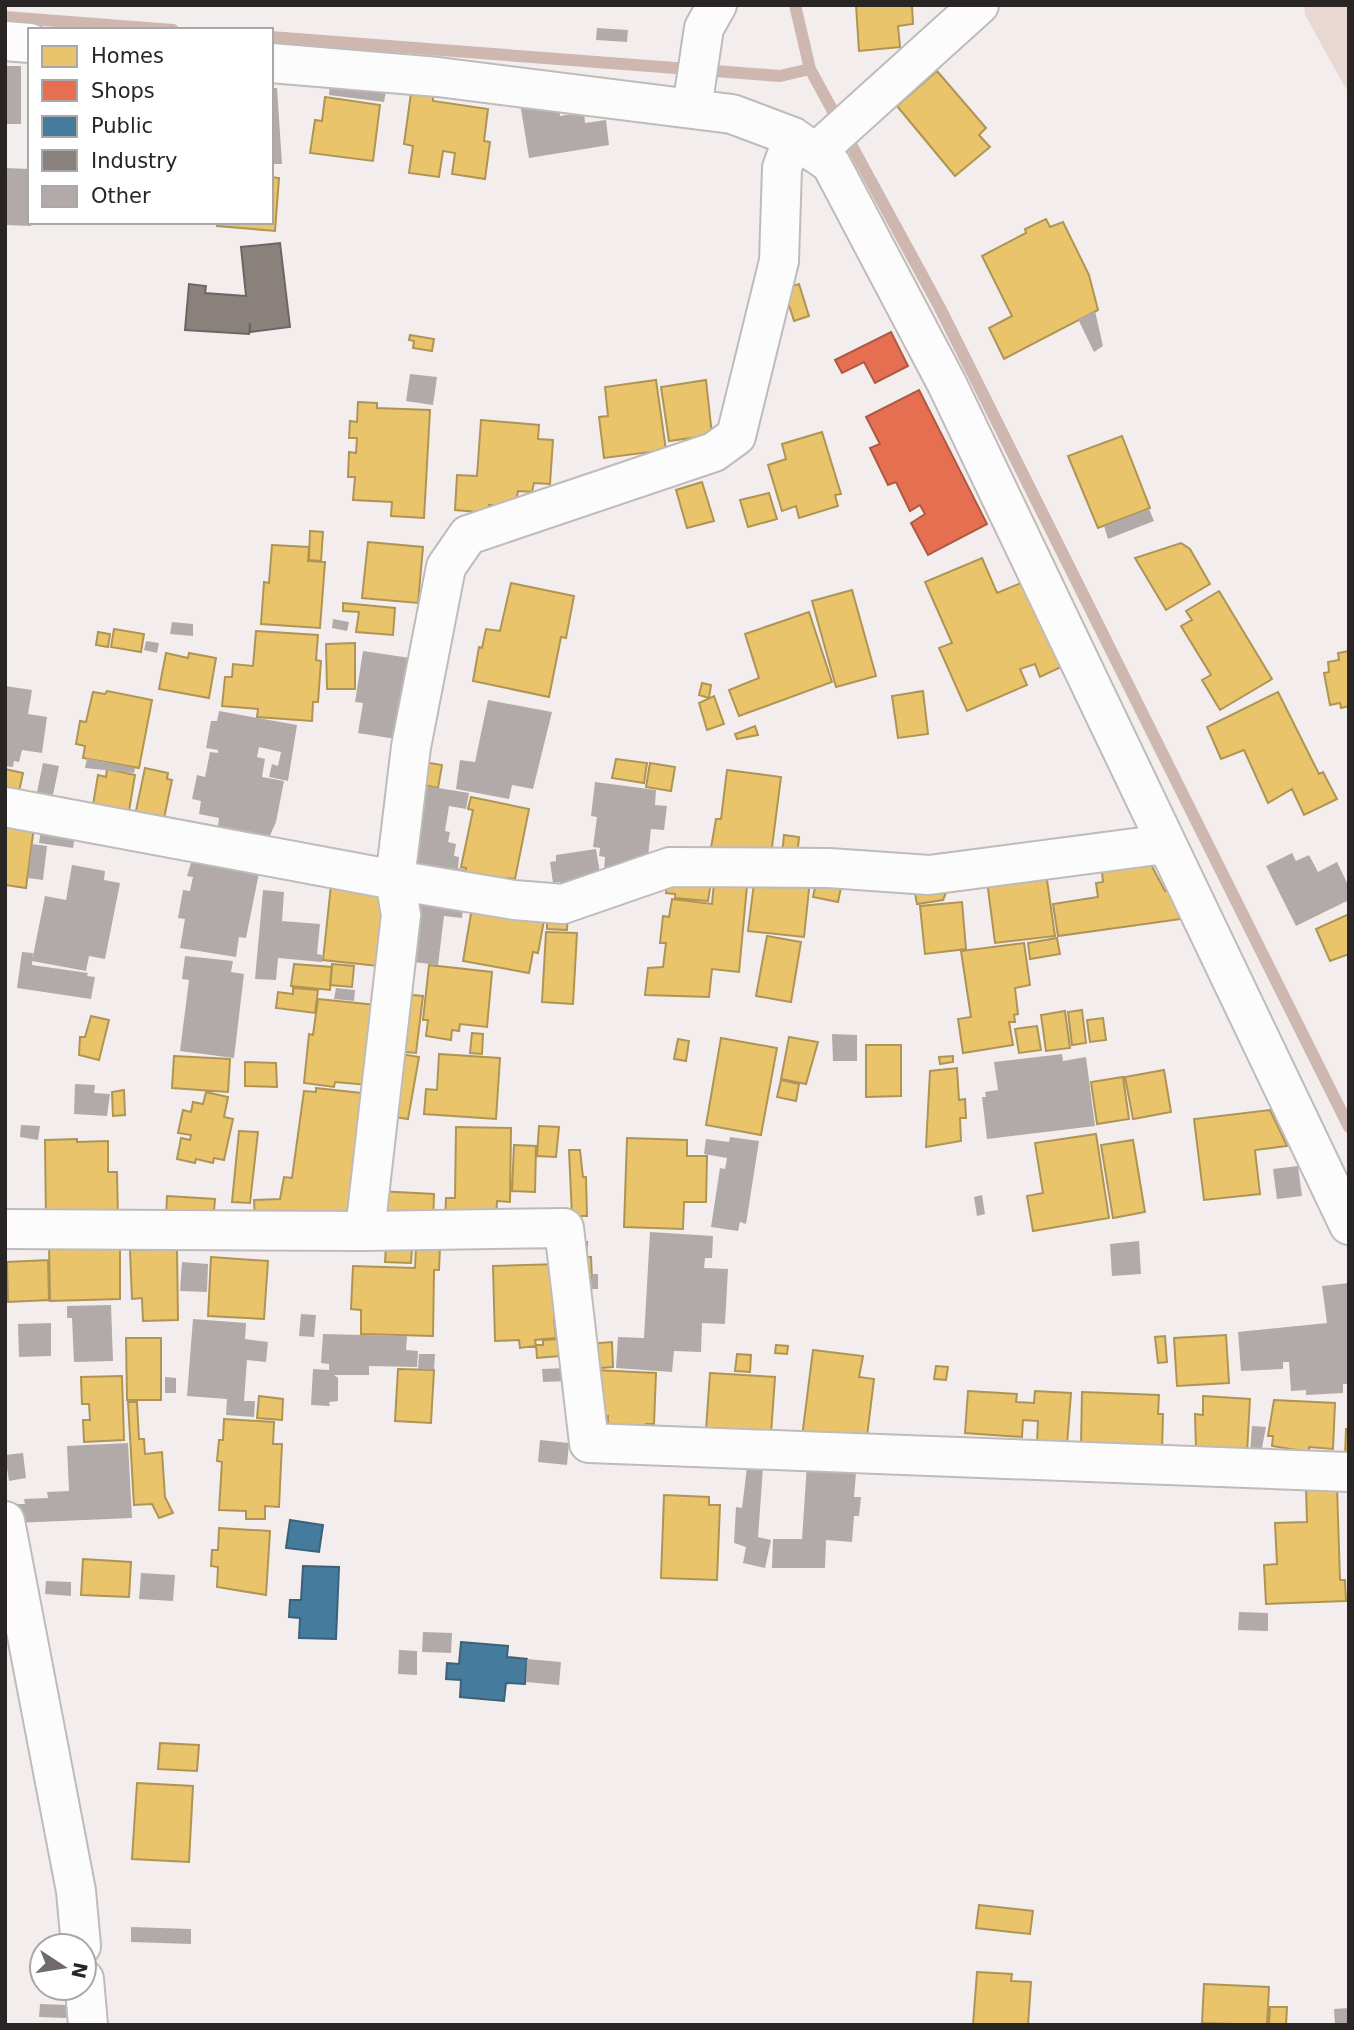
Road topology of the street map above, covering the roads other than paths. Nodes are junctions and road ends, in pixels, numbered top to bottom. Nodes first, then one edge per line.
1 (717, 5) edge
2 (979, 5) edge
3 (5, 41) edge
4 (28, 43) edge
5 (273, 63) edge
6 (696, 83) junction
7 (812, 144) junction
8 (5, 807) edge
9 (1165, 844) junction
10 (395, 880) junction
11 (1349, 1225) edge
12 (5, 1229) edge
13 (365, 1231) junction
14 (1349, 1472) edge
15 (5, 1521) edge
16 (80, 1932) edge
17 (86, 2002) edge
18 (88, 2025) edge

1 - 6 street
2 - 7 street
3 - 4 street
5 - 6 street
6 - 7 street
7 - 9 street
7 - 10 street
8 - 10 street
9 - 10 street
9 - 11 street
10 - 13 street
12 - 13 street
13 - 14 street
15 - 16 street
17 - 18 street

